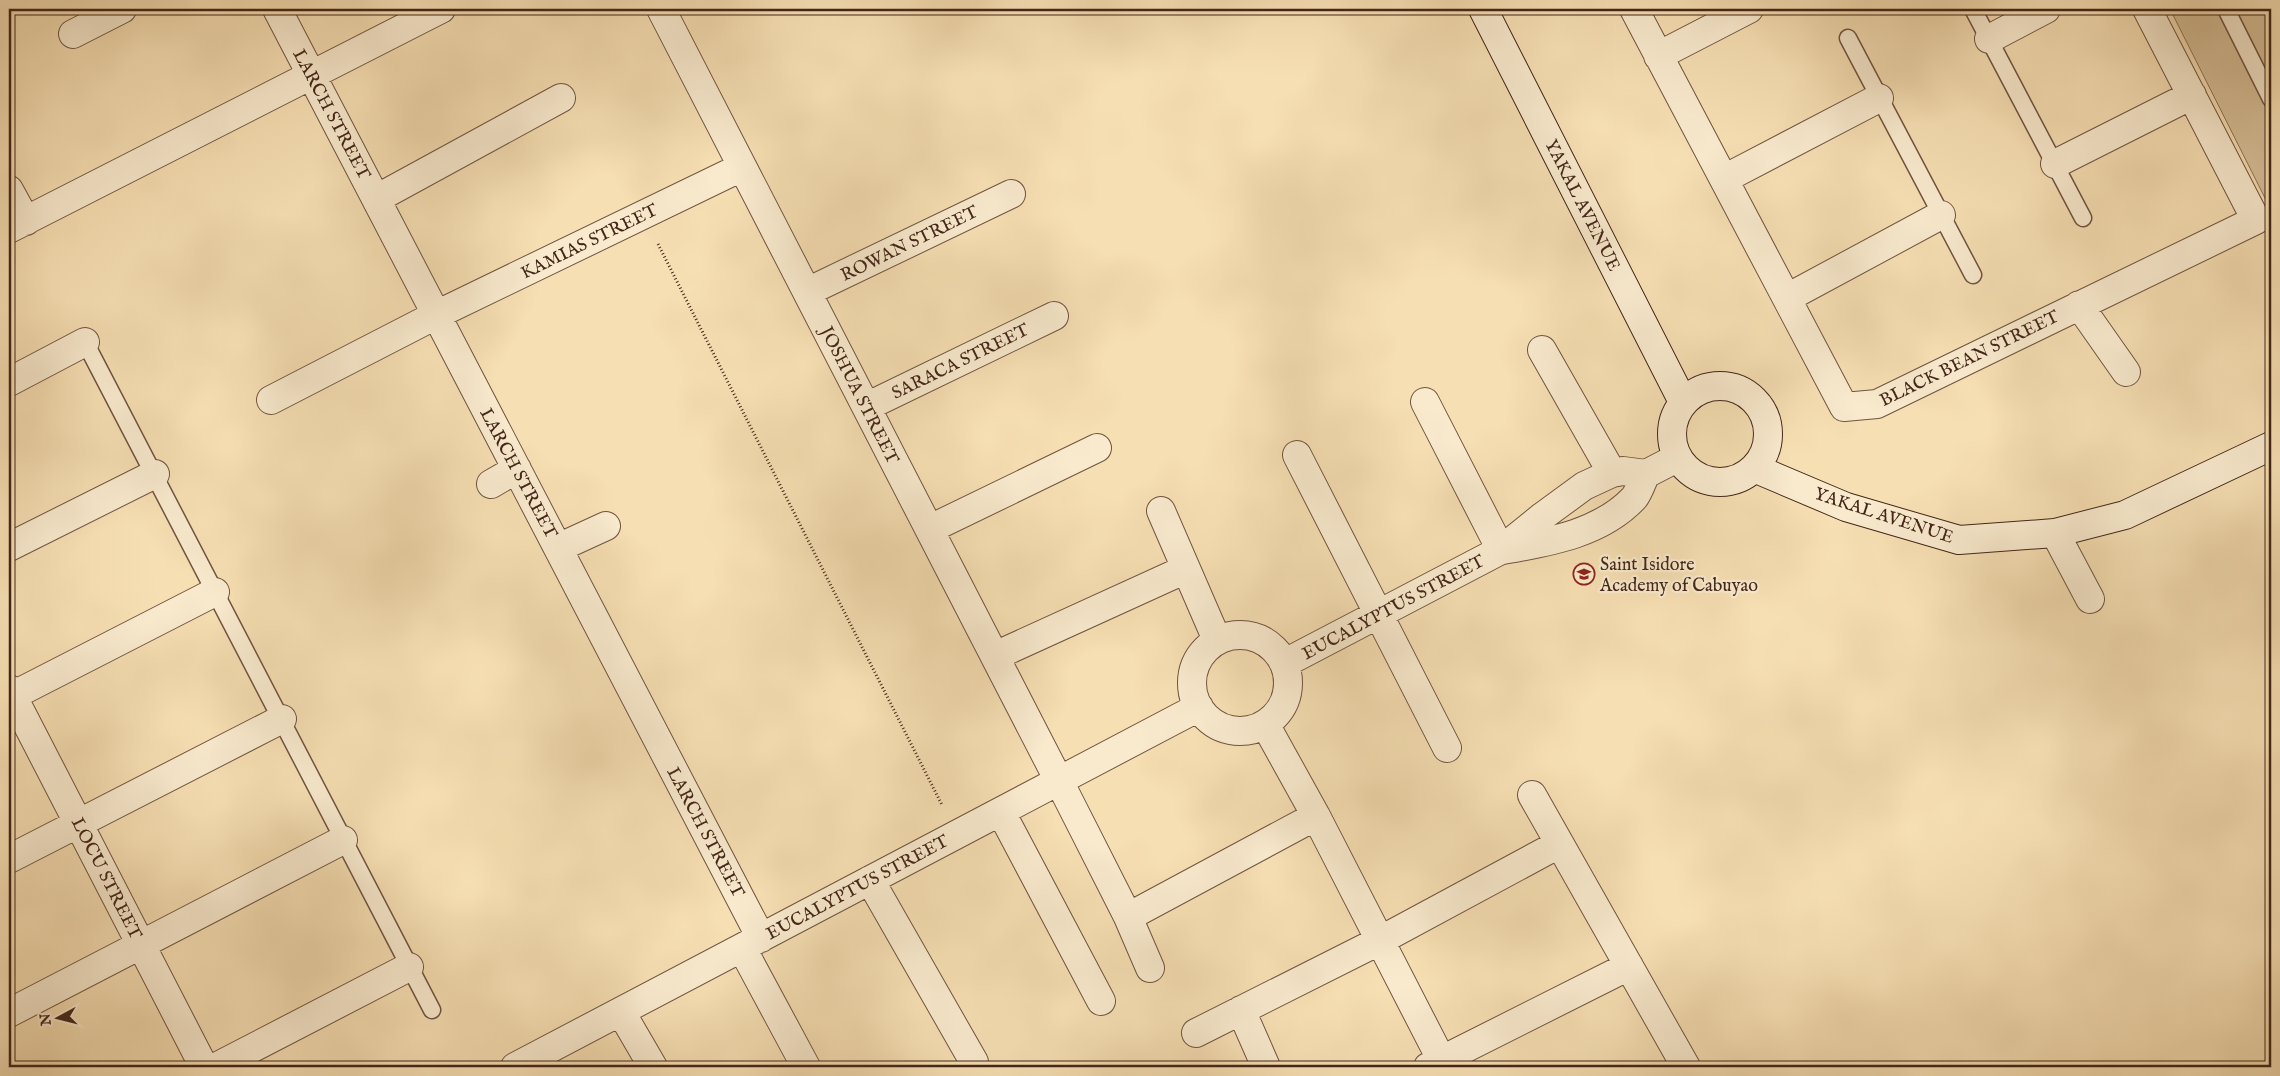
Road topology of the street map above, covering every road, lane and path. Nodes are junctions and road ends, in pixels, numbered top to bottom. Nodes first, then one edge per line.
1 (122, 9) edge
2 (277, 9) edge
3 (441, 9) edge
4 (660, 9) edge
5 (1483, 9) edge
6 (1634, 9) edge
7 (1749, 9) edge
8 (1973, 9) edge
9 (2046, 9) edge
10 (2147, 9) edge
11 (2226, 9) edge
12 (73, 34) dead end
13 (1848, 38) dead end
14 (1989, 39) junction
15 (1658, 56) junction
16 (312, 76) junction
17 (2192, 95) junction
18 (561, 98) dead end
19 (1880, 98) junction
20 (2271, 99) edge
21 (2055, 164) junction
22 (742, 167) junction
23 (1724, 179) junction
24 (9, 190) edge
25 (1011, 194) dead end
26 (376, 199) junction
27 (643, 214) junction
28 (1941, 216) junction
29 (2083, 218) dead end
30 (17, 225) edge
31 (1973, 275) dead end
32 (807, 292) junction
33 (1787, 298) junction
34 (2080, 305) junction
35 (436, 315) junction
36 (1054, 316) dead end
37 (85, 342) joint
38 (1542, 350) dead end
39 (2126, 372) dead end
40 (9, 382) edge
41 (271, 400) dead end
42 (1425, 402) dead end
43 (1683, 402) junction
44 (866, 407) junction
45 (2271, 446) edge
46 (1097, 448) dead end
47 (1297, 455) dead end
48 (1677, 458) junction
49 (1754, 468) junction
50 (517, 469) junction
51 (1612, 473) junction
52 (155, 474) junction
53 (1646, 474) junction
54 (491, 484) dead end
55 (1161, 512) dead end
56 (606, 526) dead end
57 (930, 530) junction
58 (2055, 533) junction
59 (9, 547) edge
60 (558, 548) junction
61 (1502, 550) junction
62 (1186, 569) junction
63 (215, 592) junction
64 (2090, 599) dead end
65 (1378, 614) junction
66 (1217, 640) junction
67 (995, 656) junction
68 (1284, 664) junction
69 (10, 694) edge
70 (1198, 707) junction
71 (282, 720) junction
72 (1265, 724) junction
73 (1447, 748) dead end
74 (1059, 781) junction
75 (1532, 795) dead end
76 (1001, 812) junction
77 (1316, 816) junction
78 (79, 823) junction
79 (956, 835) junction
80 (343, 840) junction
81 (1559, 844) junction
82 (9, 859) edge
83 (870, 880) junction
84 (1128, 917) junction
85 (1379, 941) junction
86 (752, 943) junction
87 (140, 945) junction
88 (1629, 966) junction
89 (409, 967) junction
90 (1150, 968) dead end
91 (1101, 1001) dead end
92 (432, 1010) dead end
93 (1241, 1010) junction
94 (621, 1012) junction
95 (9, 1013) edge
96 (1196, 1033) dead end
97 (974, 1062) dead end
98 (1438, 1065) edge
99 (204, 1067) edge
100 (216, 1067) edge
101 (515, 1067) edge
102 (653, 1067) edge
103 (806, 1067) edge
104 (1266, 1067) edge
105 (1686, 1067) edge

1 - 12 street
2 - 16 street, LARCH STREET
3 - 16 street
4 - 22 street, JOSHUA STREET
5 - 43 street, YAKAL AVENUE
6 - 15 street, BLACK BEAN STREET
7 - 15 street
8 - 14 lane
9 - 14 street
10 - 17 street, BLACK BEAN STREET
11 - 20 lane
13 - 19 lane
14 - 21 lane
15 - 23 street, BLACK BEAN STREET
16 - 26 street, LARCH STREET
16 - 30 street
17 - 21 street
17 - 34 street, BLACK BEAN STREET
18 - 26 street
19 - 23 street
19 - 28 lane
21 - 29 lane
22 - 27 street, KAMIAS STREET
22 - 32 street, JOSHUA STREET
23 - 33 street, BLACK BEAN STREET
24 - 30 street
25 - 32 street, ROWAN STREET
26 - 35 street, LARCH STREET
27 - 35 street, KAMIAS STREET
27 - 79 path
28 - 31 lane
28 - 33 street
32 - 44 street, JOSHUA STREET
33 - 34 street, BLACK BEAN STREET
34 - 39 street
35 - 41 street, KAMIAS STREET
35 - 50 street, LARCH STREET
36 - 44 street, SARACA STREET
37 - 40 street
37 - 52 lane
38 - 51 street
42 - 61 street
43 - 48 street
43 - 49 street
44 - 57 street, JOSHUA STREET
45 - 58 street, YAKAL AVENUE
46 - 57 street
47 - 65 street
48 - 49 street
48 - 53 street
49 - 58 street, YAKAL AVENUE
50 - 54 street
50 - 60 street, LARCH STREET
51 - 53 street, EUCALYPTUS STREET
51 - 61 street, EUCALYPTUS STREET
52 - 59 street
52 - 63 lane
53 - 61 street, EUCALYPTUS STREET
55 - 62 street
56 - 60 street
57 - 67 street, JOSHUA STREET
58 - 64 street
60 - 86 street, LARCH STREET
61 - 65 street, EUCALYPTUS STREET
62 - 66 street
62 - 67 street
63 - 69 street
63 - 71 lane
65 - 68 street, EUCALYPTUS STREET
65 - 73 street
66 - 68 street
66 - 70 street
67 - 74 street, JOSHUA STREET
68 - 72 street
69 - 78 street, LOCU STREET
70 - 72 street
70 - 74 street, EUCALYPTUS STREET
71 - 78 street
71 - 80 lane
72 - 77 street
74 - 76 street, EUCALYPTUS STREET
74 - 84 street, JOSHUA STREET
75 - 81 street
76 - 79 street, EUCALYPTUS STREET
76 - 91 street
77 - 84 street
77 - 85 street
78 - 82 street
78 - 87 street, LOCU STREET
79 - 83 street, EUCALYPTUS STREET
80 - 87 street
80 - 89 lane
81 - 85 street
81 - 88 street
83 - 86 street, EUCALYPTUS STREET
83 - 97 street
84 - 90 street, JOSHUA STREET
85 - 93 street
85 - 98 street
86 - 94 street, EUCALYPTUS STREET
86 - 103 street, LARCH STREET
87 - 95 street
87 - 99 street, LOCU STREET
88 - 98 street
88 - 105 street
89 - 92 lane
89 - 100 street
93 - 96 street
93 - 104 street
94 - 101 street, EUCALYPTUS STREET
94 - 102 street

